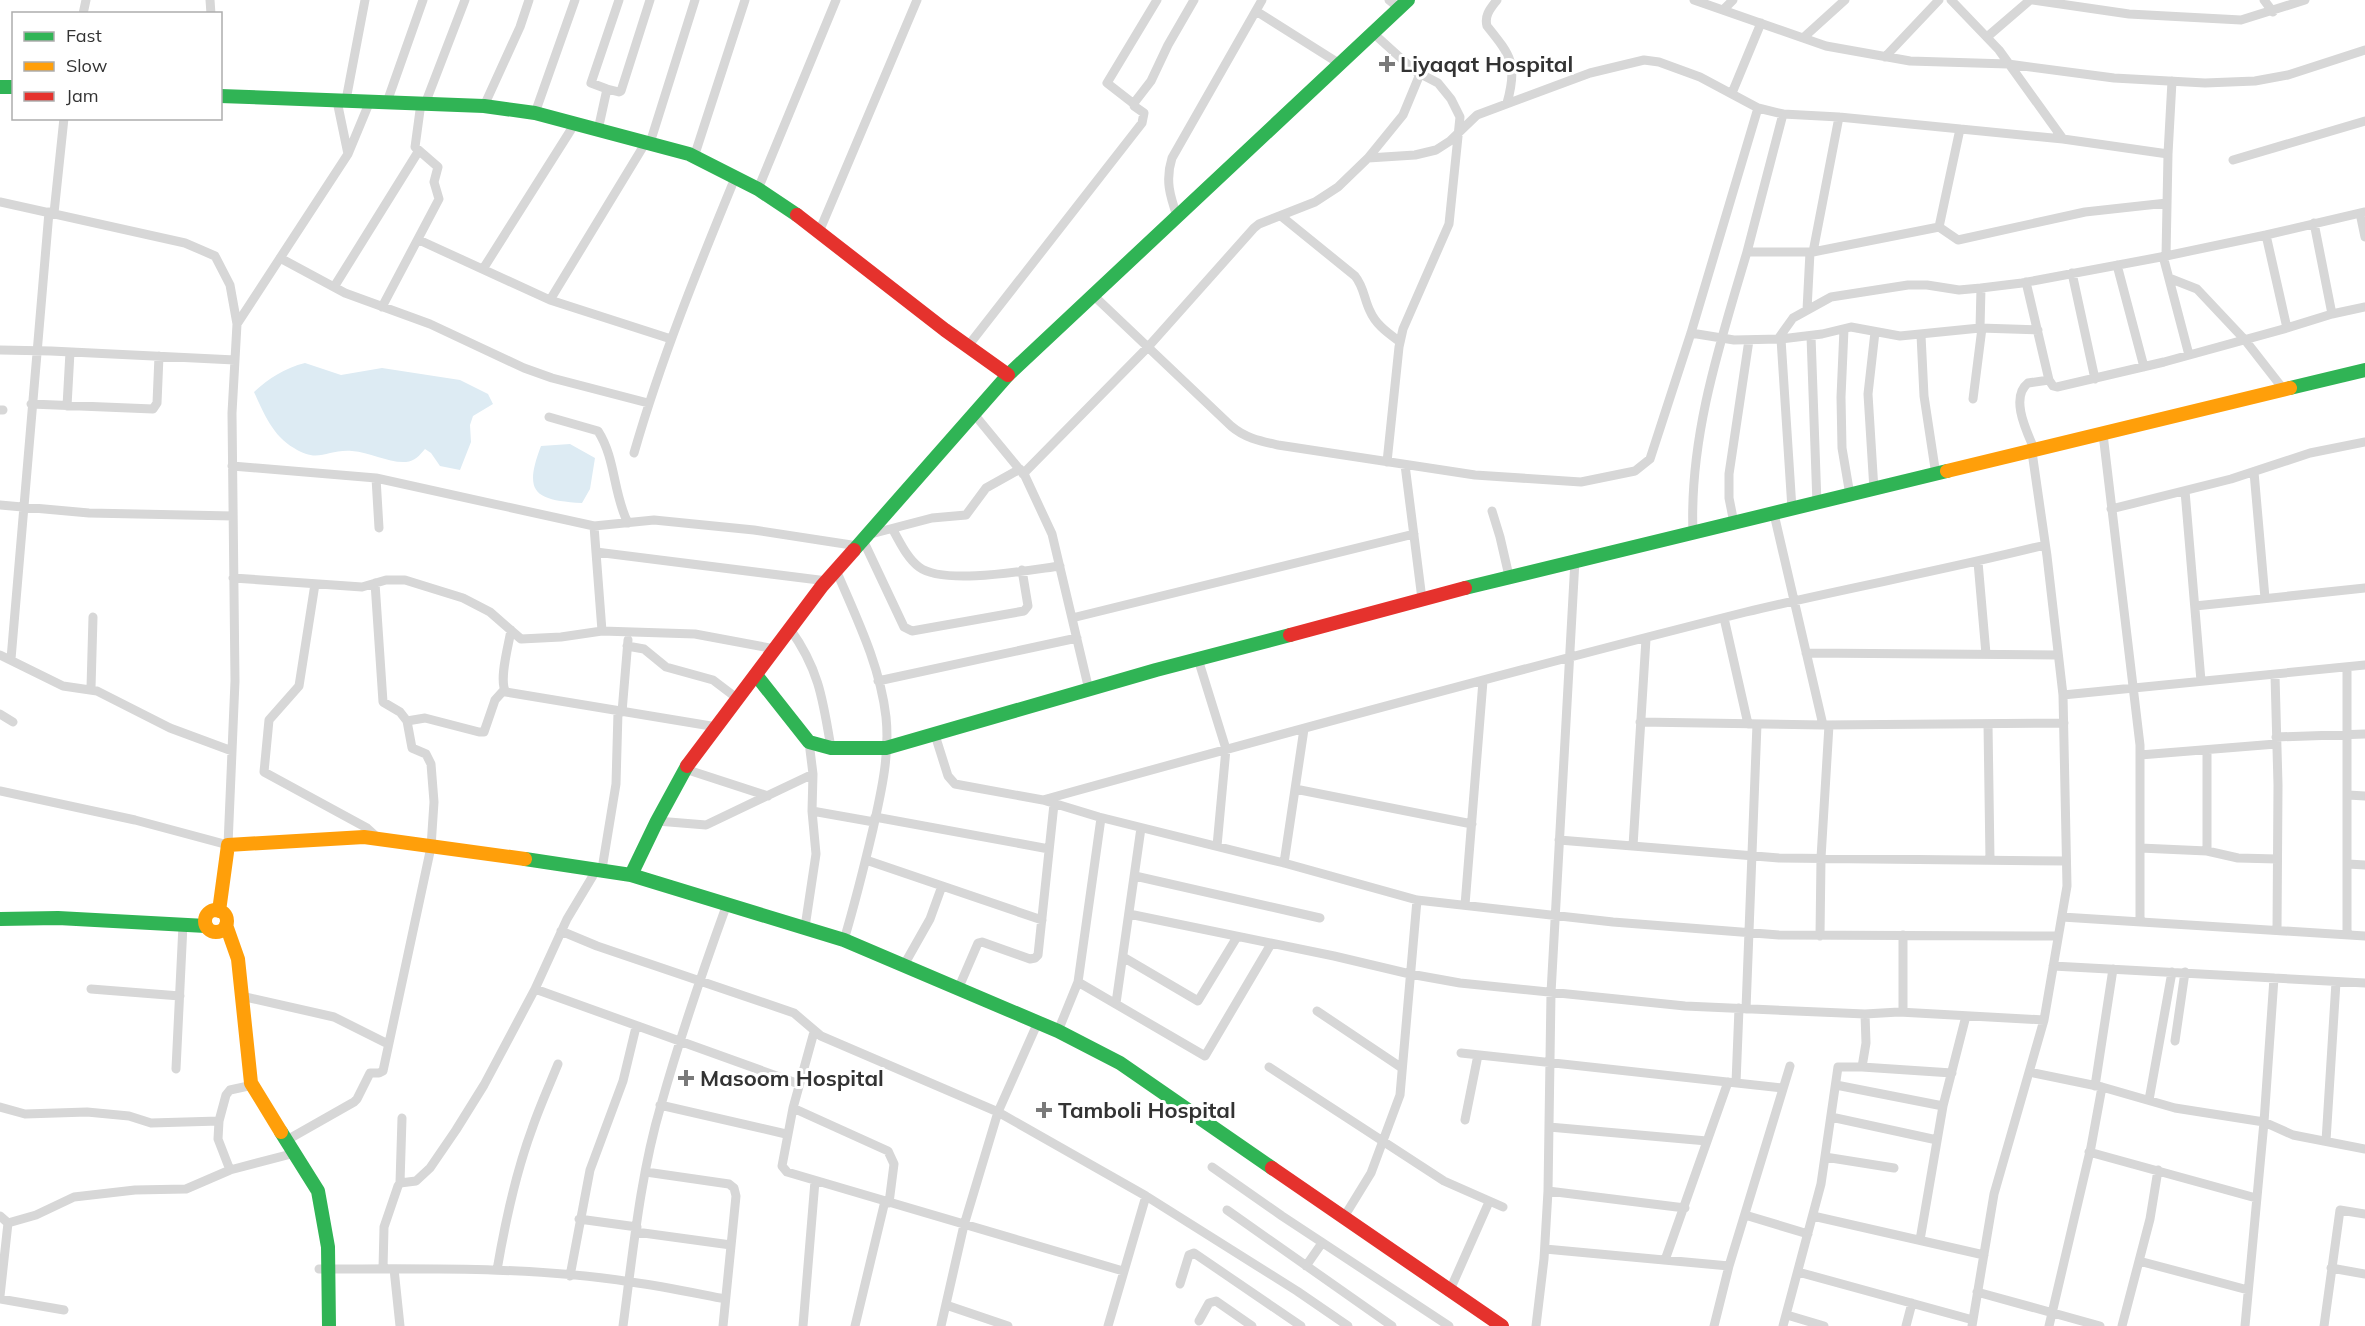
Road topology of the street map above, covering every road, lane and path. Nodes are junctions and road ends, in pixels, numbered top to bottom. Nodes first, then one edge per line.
1 (365, 0) edge
2 (423, 0) edge
3 (465, 0) edge
4 (530, 0) edge
5 (574, 0) edge
6 (619, 0) edge
7 (650, 0) edge
8 (695, 0) edge
9 (745, 0) edge
10 (836, 0) edge
11 (917, 0) edge
12 (1157, 0) edge
13 (1194, 0) edge
14 (1262, 0) edge
15 (1497, 0) edge
16 (1694, 0) edge
17 (1733, 0) edge
18 (1845, 0) edge
19 (1939, 0) edge
20 (1951, 0) edge
21 (2032, 0) edge
22 (2264, 0) edge
23 (2305, 0) edge
24 (1399, 3) edge
25 (1723, 10) junction
26 (1256, 11) junction
27 (2273, 12) junction
28 (1761, 23) junction
29 (1373, 33) junction
30 (1987, 37) junction
31 (1803, 38) junction
32 (2365, 50) edge
33 (1885, 57) junction
34 (1340, 64) junction
35 (2008, 64) junction
36 (1420, 74) junction
37 (2172, 81) junction
38 (607, 89) junction
39 (1732, 93) junction
40 (222, 96) edge
41 (341, 101) junction
42 (370, 101) junction
43 (387, 102) junction
44 (1507, 103) junction
45 (423, 104) junction
46 (1134, 104) junction
47 (484, 106) junction
48 (1758, 108) junction
49 (535, 113) junction
50 (1783, 114) junction
51 (1839, 117) junction
52 (64, 120) edge
53 (2365, 121) edge
54 (574, 124) junction
55 (1460, 129) junction
56 (1960, 129) junction
57 (598, 130) junction
58 (2063, 140) junction
59 (648, 142) junction
60 (418, 152) junction
61 (348, 153) junction
62 (2168, 154) junction
63 (694, 157) junction
64 (1368, 158) junction
65 (2233, 160) dead end
66 (735, 178) junction
67 (758, 189) junction
68 (0, 202) edge
69 (2168, 202) junction
70 (51, 212) junction
71 (2362, 212) edge
72 (1177, 216) junction
73 (1281, 216) junction
74 (2314, 224) junction
75 (1938, 227) junction
76 (819, 232) junction
77 (2266, 235) junction
78 (2365, 237) edge
79 (419, 240) junction
80 (1747, 252) junction
81 (1812, 252) junction
82 (2165, 256) junction
83 (280, 258) junction
84 (2117, 265) junction
85 (483, 269) junction
86 (2072, 273) junction
87 (2169, 278) junction
88 (2026, 282) junction
89 (334, 287) junction
90 (1981, 288) junction
91 (1093, 295) junction
92 (550, 300) junction
93 (382, 307) junction
94 (2365, 307) edge
95 (1806, 310) junction
96 (2332, 314) junction
97 (237, 324) junction
98 (1981, 328) junction
99 (2287, 328) junction
100 (1844, 329) junction
101 (2038, 330) junction
102 (1875, 332) junction
103 (1691, 333) junction
104 (1921, 335) junction
105 (1811, 336) junction
106 (1721, 338) junction
107 (671, 339) junction
108 (1780, 339) junction
109 (1749, 340) junction
110 (2245, 340) junction
111 (1400, 342) junction
112 (968, 346) junction
113 (1148, 347) junction
114 (0, 350) edge
115 (36, 351) junction
116 (70, 352) junction
117 (2189, 355) junction
118 (159, 356) junction
119 (235, 360) junction
120 (2144, 367) junction
121 (2365, 370) edge
122 (1008, 375) junction
123 (2095, 379) junction
124 (2049, 380) junction
125 (2284, 390) junction
126 (1973, 399) dead end
127 (648, 403) junction
128 (32, 404) junction
129 (67, 406) junction
130 (974, 414) junction
131 (549, 417) dead end
132 (2103, 435) junction
133 (2365, 442) edge
134 (2033, 451) junction
135 (634, 453) dead end
136 (1387, 462) junction
137 (1405, 465) junction
138 (232, 466) junction
139 (1021, 472) junction
140 (2254, 472) junction
141 (1936, 475) junction
142 (376, 478) junction
143 (1874, 490) junction
144 (2185, 491) junction
145 (1850, 495) junction
146 (1817, 504) junction
147 (0, 506) edge
148 (22, 507) junction
149 (1792, 509) junction
150 (2111, 509) junction
151 (1492, 511) dead end
152 (1774, 514) junction
153 (232, 516) junction
154 (628, 523) junction
155 (1734, 523) junction
156 (594, 526) junction
157 (379, 528) dead end
158 (893, 530) junction
159 (1693, 533) junction
160 (1414, 534) junction
161 (863, 540) junction
162 (2045, 545) junction
163 (596, 552) junction
164 (1575, 561) junction
165 (1978, 562) junction
166 (1060, 566) junction
167 (836, 570) junction
168 (1022, 570) junction
169 (1509, 576) junction
170 (233, 578) junction
171 (827, 581) junction
172 (375, 583) junction
173 (315, 584) junction
174 (2365, 588) edge
175 (2265, 598) junction
176 (1422, 599) junction
177 (1794, 602) junction
178 (2195, 606) junction
179 (93, 617) dead end
180 (1072, 618) junction
181 (1724, 618) junction
182 (790, 629) junction
183 (511, 630) junction
184 (602, 631) junction
185 (628, 632) junction
186 (1077, 638) junction
187 (1646, 639) junction
188 (627, 646) junction
189 (775, 649) junction
190 (1806, 653) junction
191 (1986, 654) junction
192 (2058, 655) junction
193 (0, 656) edge
194 (1571, 658) junction
195 (11, 659) junction
196 (1198, 659) junction
197 (2365, 665) edge
198 (2347, 667) junction
199 (756, 675) junction
200 (2275, 675) junction
201 (878, 681) junction
202 (1483, 681) junction
203 (2202, 681) junction
204 (2133, 687) junction
205 (91, 688) junction
206 (504, 690) junction
207 (1089, 690) junction
208 (2064, 695) junction
209 (738, 699) junction
210 (620, 712) junction
211 (0, 714) edge
212 (407, 721) junction
213 (13, 722) dead end
214 (1640, 722) junction
215 (2064, 723) junction
216 (1753, 724) junction
217 (1988, 724) junction
218 (1826, 725) junction
219 (717, 727) junction
220 (1304, 729) junction
221 (2365, 734) edge
222 (935, 735) junction
223 (2347, 735) junction
224 (2276, 741) junction
225 (809, 742) junction
226 (831, 748) junction
227 (886, 748) junction
228 (1226, 749) junction
229 (2207, 750) junction
230 (232, 751) junction
231 (2140, 755) junction
232 (686, 769) junction
233 (813, 774) junction
234 (1295, 789) junction
235 (0, 791) edge
236 (2348, 795) junction
237 (768, 796) junction
238 (2365, 796) edge
239 (1043, 800) junction
240 (1054, 804) junction
241 (812, 811) junction
242 (1101, 818) junction
243 (875, 820) junction
244 (657, 821) junction
245 (1472, 824) junction
246 (1141, 828) junction
247 (379, 840) junction
248 (1559, 840) junction
249 (228, 845) junction
250 (1217, 846) junction
251 (1633, 846) junction
252 (431, 847) junction
253 (2140, 848) junction
254 (1049, 849) junction
255 (2207, 851) junction
256 (1752, 856) junction
257 (1821, 858) junction
258 (2277, 858) junction
259 (866, 860) junction
260 (1990, 860) junction
261 (2066, 861) junction
262 (1284, 863) junction
263 (2348, 864) junction
264 (2365, 865) edge
265 (600, 869) junction
266 (631, 875) junction
267 (1135, 876) junction
268 (942, 886) junction
269 (1417, 900) junction
270 (727, 904) junction
271 (1465, 905) junction
272 (219, 911) junction
273 (1130, 914) junction
274 (1555, 916) junction
275 (2062, 917) junction
276 (0, 918) edge
277 (1320, 918) dead end
278 (1042, 920) junction
279 (2140, 922) junction
280 (183, 925) junction
281 (226, 925) junction
282 (206, 926) junction
283 (805, 927) junction
284 (2277, 930) junction
285 (561, 931) junction
286 (1748, 933) junction
287 (2347, 934) junction
288 (1820, 936) junction
289 (1903, 936) junction
290 (2058, 936) junction
291 (2365, 936) edge
292 (1237, 937) junction
293 (844, 940) junction
294 (1271, 944) junction
295 (1123, 957) junction
296 (904, 965) junction
297 (2054, 966) junction
298 (2113, 969) junction
299 (2172, 972) junction
300 (2185, 972) junction
301 (1410, 975) junction
302 (2274, 978) junction
303 (699, 980) junction
304 (2336, 981) junction
305 (1078, 982) junction
306 (2365, 983) edge
307 (959, 987) junction
308 (91, 989) dead end
309 (535, 989) junction
310 (1551, 993) junction
311 (180, 996) junction
312 (241, 996) junction
313 (1116, 1003) junction
314 (1742, 1008) junction
315 (1317, 1011) dead end
316 (1903, 1012) junction
317 (1865, 1014) junction
318 (1966, 1016) junction
319 (2044, 1020) junction
320 (1038, 1022) junction
321 (636, 1027) junction
322 (1058, 1031) junction
323 (814, 1032) junction
324 (2175, 1041) dead end
325 (681, 1043) junction
326 (388, 1044) junction
327 (1461, 1053) dead end
328 (1478, 1055) junction
329 (558, 1064) dead end
330 (1550, 1064) junction
331 (1790, 1065) dead end
332 (1269, 1067) dead end
333 (1862, 1067) junction
334 (1402, 1068) junction
335 (176, 1069) dead end
336 (2030, 1072) junction
337 (1952, 1073) junction
338 (1732, 1082) junction
339 (799, 1084) junction
340 (253, 1085) junction
341 (1836, 1085) junction
342 (2098, 1086) junction
343 (1784, 1088) junction
344 (2149, 1101) junction
345 (660, 1105) junction
346 (1943, 1106) junction
347 (0, 1107) edge
348 (793, 1108) junction
349 (998, 1112) junction
350 (1831, 1117) junction
351 (402, 1118) dead end
352 (1465, 1120) dead end
353 (219, 1121) junction
354 (2264, 1122) junction
355 (1549, 1127) junction
356 (786, 1134) junction
357 (287, 1140) junction
358 (1937, 1140) junction
359 (1707, 1141) junction
360 (1382, 1142) junction
361 (2326, 1142) junction
362 (2365, 1149) edge
363 (2089, 1152) junction
364 (295, 1153) junction
365 (1825, 1156) junction
366 (1212, 1167) dead end
367 (1894, 1168) dead end
368 (230, 1170) junction
369 (2158, 1170) junction
370 (646, 1172) junction
371 (815, 1181) junction
372 (400, 1184) junction
373 (1548, 1191) junction
374 (1146, 1196) junction
375 (2256, 1198) junction
376 (887, 1202) junction
377 (1489, 1202) junction
378 (1503, 1207) dead end
379 (1685, 1208) junction
380 (1227, 1210) dead end
381 (2365, 1214) edge
382 (1745, 1215) junction
383 (1813, 1216) junction
384 (1344, 1217) junction
385 (579, 1219) junction
386 (4, 1220) edge
387 (964, 1225) junction
388 (637, 1229) junction
389 (1808, 1234) junction
390 (1920, 1240) junction
391 (1322, 1243) junction
392 (731, 1245) junction
393 (1545, 1249) junction
394 (1984, 1255) junction
395 (1665, 1260) junction
396 (2139, 1261) junction
397 (1306, 1266) junction
398 (1729, 1266) junction
399 (324, 1269) junction
400 (382, 1269) junction
401 (394, 1269) junction
402 (2331, 1269) junction
403 (497, 1270) junction
404 (1123, 1271) junction
405 (1798, 1272) junction
406 (1, 1274) edge
407 (2365, 1274) edge
408 (570, 1276) junction
409 (629, 1281) junction
410 (1180, 1284) dead end
411 (1450, 1290) junction
412 (2248, 1290) junction
413 (1977, 1292) junction
414 (0, 1298) edge
415 (725, 1299) junction
416 (1912, 1303) junction
417 (946, 1305) junction
418 (64, 1310) dead end
419 (2052, 1313) junction
420 (1787, 1315) junction
421 (1199, 1321) dead end
422 (1972, 1323) edge
423 (320, 1326) edge
424 (329, 1326) edge
425 (400, 1326) edge
426 (623, 1326) edge
427 (723, 1326) edge
428 (803, 1326) edge
429 (855, 1326) edge
430 (941, 1326) edge
431 (1008, 1326) edge
432 (1108, 1326) edge
433 (1252, 1326) edge
434 (1301, 1326) edge
435 (1348, 1326) edge
436 (1392, 1326) edge
437 (1449, 1326) edge
438 (1502, 1326) edge
439 (1536, 1326) edge
440 (1714, 1326) edge
441 (1783, 1326) edge
442 (1824, 1326) edge
443 (1906, 1326) edge
444 (2049, 1326) edge
445 (2100, 1326) edge
446 (2122, 1326) edge
447 (2245, 1326) edge
448 (2324, 1326) edge

1 - 41 street
2 - 43 street
3 - 45 street
4 - 47 street
5 - 49 street
6 - 38 street
7 - 38 street
8 - 59 street
9 - 63 street
10 - 67 street
11 - 76 street
12 - 46 street
13 - 46 street
14 - 26 street
15 - 44 street
16 - 25 street
17 - 25 street
18 - 31 street
19 - 33 street
20 - 30 street
21 - 27 street
21 - 30 street
22 - 27 street
23 - 27 street
24 - 29 street
25 - 28 street
26 - 34 street
26 - 72 street
28 - 31 street
28 - 39 street
29 - 34 street
29 - 36 street
30 - 35 street
31 - 33 street
32 - 37 street
33 - 35 street
34 - 72 street
35 - 37 street
35 - 58 street
36 - 55 street
36 - 64 street
37 - 62 street
38 - 57 street
39 - 44 street
39 - 48 street
40 - 41 street
41 - 42 street
41 - 61 street
42 - 43 street
42 - 61 street
43 - 45 street
44 - 55 street
45 - 47 street
45 - 60 street
46 - 112 street
47 - 49 street
48 - 50 street
48 - 103 street
49 - 54 street
50 - 51 street
50 - 80 street
51 - 56 street
51 - 81 street
52 - 70 street
53 - 65 street
54 - 57 street
54 - 85 street
55 - 64 street
55 - 111 street
56 - 58 street
56 - 75 street
57 - 59 street
58 - 62 street
59 - 63 street
59 - 92 street
60 - 79 street
60 - 89 street
61 - 83 street
62 - 69 street
63 - 66 street
64 - 73 street
66 - 67 street
66 - 107 street
67 - 76 street
68 - 70 street
69 - 75 street
69 - 82 street
70 - 97 street
70 - 115 street
71 - 74 street
71 - 78 street
72 - 91 street
73 - 111 street
73 - 113 street
74 - 77 street
74 - 96 street
75 - 81 street
76 - 112 street
77 - 82 street
77 - 99 street
79 - 85 street
79 - 93 street
80 - 81 street
80 - 106 street
81 - 95 street
82 - 84 street
82 - 87 street
83 - 89 street
83 - 97 street
84 - 86 street
84 - 120 street
85 - 92 street
86 - 88 street
86 - 123 street
87 - 110 street
87 - 117 street
88 - 90 street
88 - 101 street
89 - 93 street
90 - 95 street
90 - 98 street
91 - 113 street
91 - 122 street
92 - 107 street
93 - 127 street
94 - 96 street
95 - 108 street
96 - 99 street
97 - 119 street
98 - 101 street
98 - 104 street
98 - 126 street
99 - 110 street
100 - 102 street
100 - 105 street
100 - 145 street
101 - 124 street
102 - 104 street
102 - 143 street
103 - 106 street
103 - 137 street
104 - 141 street
105 - 108 street
105 - 146 street
106 - 109 street
106 - 159 street
107 - 127 street
108 - 109 street
108 - 149 street
109 - 155 street
110 - 117 street
110 - 125 street
111 - 136 street
112 - 122 street
113 - 136 street
113 - 139 street
114 - 115 street
115 - 116 street
115 - 128 street
116 - 118 street
116 - 129 street
117 - 120 street
118 - 119 street
118 - 129 street
119 - 138 street
120 - 123 street
121 - 125 street
122 - 130 street
123 - 124 street
124 - 134 street
125 - 132 street
127 - 135 street
128 - 129 street
128 - 148 street
130 - 139 street
130 - 161 street
131 - 154 street
132 - 134 street
132 - 150 street
133 - 140 street
134 - 141 street
134 - 162 street
136 - 137 street
137 - 160 street
138 - 142 street
138 - 153 street
139 - 158 street
139 - 166 street
140 - 144 street
140 - 175 street
141 - 143 street
142 - 156 street
142 - 157 street
143 - 145 street
144 - 150 street
144 - 178 street
145 - 146 street
146 - 149 street
147 - 148 street
148 - 153 street
148 - 195 street
149 - 152 street
150 - 204 street
151 - 169 street
152 - 155 street
152 - 177 street
153 - 170 street
154 - 156 street
154 - 161 street
155 - 159 street
156 - 163 street
158 - 161 street
158 - 168 street
159 - 164 street
160 - 176 street
160 - 180 street
161 - 167 street
161 - 168 street
162 - 165 street
162 - 192 street
163 - 171 street
163 - 184 street
164 - 169 street
164 - 194 street
165 - 177 street
165 - 191 street
166 - 168 street
166 - 180 street
167 - 171 street
167 - 201 street
169 - 176 street
170 - 173 street
170 - 230 street
171 - 182 street
172 - 173 street
172 - 183 street
172 - 212 street
173 - 247 street
174 - 175 street
175 - 178 street
176 - 196 street
177 - 181 street
177 - 190 street
178 - 203 street
179 - 205 street
180 - 186 street
181 - 187 street
181 - 216 street
182 - 189 street
182 - 226 street
183 - 184 street
183 - 206 street
184 - 185 street
185 - 188 street
185 - 189 street
186 - 201 street
186 - 207 street
187 - 194 street
187 - 214 street
188 - 209 street
188 - 210 street
189 - 199 street
190 - 191 street
190 - 218 street
191 - 192 street
192 - 208 street
193 - 195 street
194 - 202 street
194 - 248 street
195 - 205 street
196 - 207 street
196 - 228 street
197 - 198 street
198 - 200 street
198 - 223 street
199 - 209 street
199 - 225 street
200 - 203 street
200 - 224 street
201 - 227 street
202 - 220 street
202 - 245 street
203 - 204 street
204 - 208 street
204 - 231 street
205 - 230 street
206 - 210 street
206 - 212 street
207 - 222 street
208 - 215 street
209 - 219 street
210 - 219 street
210 - 265 street
211 - 213 street
212 - 252 street
214 - 216 street
214 - 251 street
215 - 217 street
215 - 261 street
216 - 218 street
216 - 256 street
217 - 218 street
217 - 260 street
218 - 257 street
219 - 232 street
220 - 228 street
220 - 234 street
221 - 223 street
222 - 227 street
222 - 239 street
223 - 224 street
223 - 236 street
224 - 229 street
224 - 258 street
225 - 226 street
225 - 233 street
226 - 227 street
227 - 243 street
228 - 239 street
228 - 250 street
229 - 231 street
229 - 255 street
230 - 249 street
231 - 253 street
232 - 237 street
232 - 244 street
233 - 237 street
233 - 241 street
234 - 245 street
234 - 262 street
235 - 249 street
236 - 238 street
236 - 263 street
237 - 244 street
239 - 240 street
240 - 242 street
240 - 254 street
241 - 243 street
241 - 283 street
242 - 246 street
242 - 305 street
243 - 254 street
243 - 259 street
244 - 266 street
245 - 271 street
246 - 250 street
246 - 267 street
247 - 249 street
247 - 252 street
248 - 251 street
248 - 274 street
249 - 272 street
250 - 262 street
251 - 256 street
252 - 265 street
252 - 326 street
253 - 255 street
253 - 279 street
254 - 278 street
255 - 258 street
256 - 257 street
256 - 286 street
257 - 260 street
257 - 288 street
258 - 284 street
259 - 268 street
259 - 293 street
260 - 261 street
261 - 275 street
262 - 269 street
263 - 264 street
263 - 287 street
265 - 266 street
265 - 285 street
266 - 270 street
267 - 273 street
267 - 277 street
268 - 278 street
268 - 296 street
269 - 271 street
269 - 301 street
270 - 283 street
270 - 303 street
271 - 274 street
272 - 281 street
272 - 282 street
273 - 292 street
273 - 295 street
274 - 286 street
274 - 310 street
275 - 279 street
275 - 290 street
276 - 280 street
278 - 307 street
279 - 284 street
280 - 282 street
280 - 311 street
281 - 282 street
281 - 312 street
283 - 293 street
284 - 287 street
285 - 303 street
285 - 309 street
286 - 288 street
286 - 314 street
287 - 291 street
288 - 289 street
289 - 290 street
289 - 316 street
290 - 297 street
292 - 294 street
292 - 295 street
293 - 296 street
294 - 301 street
294 - 313 street
295 - 313 street
296 - 307 street
297 - 298 street
297 - 319 street
298 - 299 street
298 - 342 street
299 - 300 street
299 - 344 street
300 - 302 street
300 - 324 street
301 - 310 street
301 - 334 street
302 - 304 street
302 - 354 street
303 - 323 street
303 - 325 street
304 - 306 street
304 - 361 street
305 - 313 street
305 - 322 street
307 - 320 street
308 - 311 street
309 - 321 street
309 - 372 street
310 - 314 street
310 - 330 street
311 - 335 street
312 - 326 street
312 - 340 street
314 - 317 street
314 - 338 street
315 - 334 street
316 - 317 street
316 - 318 street
317 - 333 street
318 - 319 street
318 - 337 street
319 - 336 street
320 - 322 street
320 - 349 street
321 - 325 street
321 - 385 street
322 - 384 street
323 - 339 street
323 - 349 street
325 - 339 street
325 - 345 street
326 - 357 street
327 - 328 street
328 - 330 street
328 - 352 street
329 - 403 street
330 - 338 street
330 - 355 street
331 - 343 street
332 - 360 street
333 - 337 street
333 - 341 street
334 - 360 street
336 - 342 street
336 - 394 street
337 - 346 street
338 - 343 street
338 - 359 street
339 - 348 street
340 - 353 street
340 - 357 street
341 - 346 street
341 - 350 street
342 - 344 street
342 - 363 street
343 - 382 street
344 - 354 street
345 - 356 street
345 - 370 street
346 - 358 street
347 - 353 street
348 - 356 street
348 - 376 street
349 - 374 street
349 - 387 street
350 - 358 street
350 - 365 street
351 - 372 street
353 - 368 street
354 - 361 street
354 - 375 street
355 - 359 street
355 - 373 street
356 - 371 street
357 - 364 street
358 - 390 street
359 - 379 street
360 - 377 street
360 - 384 street
361 - 362 street
363 - 369 street
363 - 419 street
364 - 368 street
364 - 399 street
365 - 367 street
365 - 383 street
366 - 391 street
368 - 386 street
369 - 375 street
369 - 396 street
370 - 388 street
370 - 392 street
371 - 376 street
371 - 428 street
372 - 400 street
373 - 379 street
373 - 393 street
374 - 404 street
374 - 435 street
375 - 412 street
376 - 387 street
376 - 429 street
377 - 378 street
377 - 411 street
379 - 395 street
380 - 397 street
381 - 402 street
382 - 389 street
382 - 398 street
383 - 389 street
383 - 390 street
384 - 411 street
385 - 388 street
385 - 408 street
386 - 406 street
387 - 404 street
387 - 417 street
388 - 392 street
388 - 409 street
389 - 405 street
390 - 394 street
391 - 397 street
391 - 437 street
392 - 415 street
393 - 395 street
393 - 439 street
394 - 413 street
395 - 398 street
396 - 412 street
396 - 446 street
397 - 436 street
398 - 440 street
399 - 400 street
399 - 423 street
399 - 424 street
400 - 401 street
401 - 403 street
401 - 425 street
402 - 407 street
402 - 448 street
403 - 408 street
404 - 432 street
405 - 416 street
405 - 420 street
406 - 414 street
408 - 409 street
409 - 415 street
409 - 426 street
410 - 434 street
411 - 438 street
412 - 447 street
413 - 419 street
413 - 422 street
414 - 418 street
415 - 427 street
416 - 422 street
416 - 443 street
417 - 430 street
417 - 431 street
419 - 444 street
419 - 445 street
420 - 441 street
420 - 442 street
421 - 433 street

